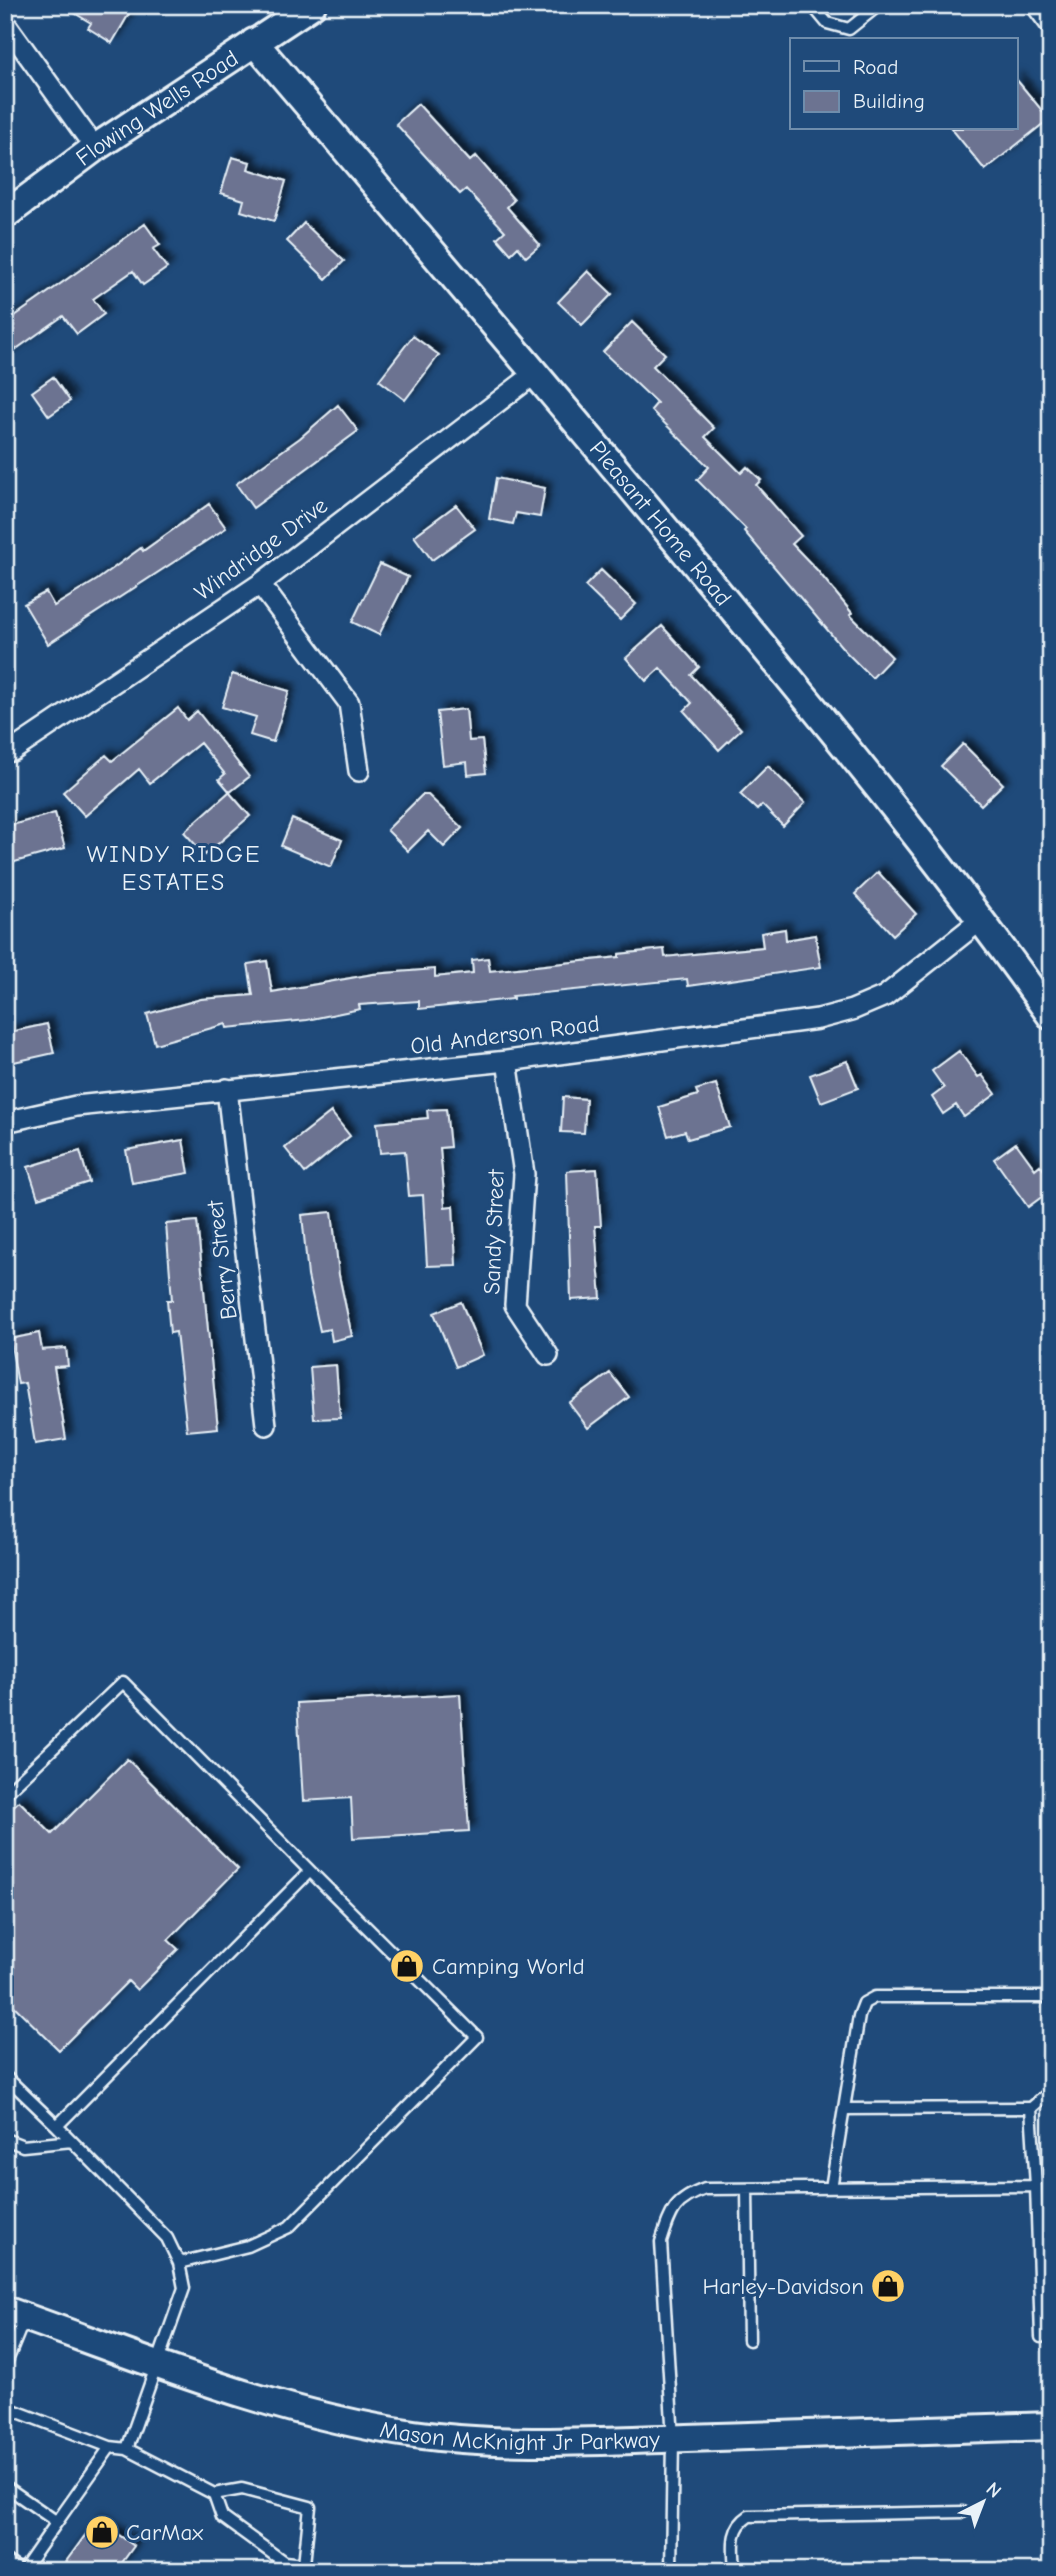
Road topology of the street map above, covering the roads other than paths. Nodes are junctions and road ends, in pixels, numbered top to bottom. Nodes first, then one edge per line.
1 (312, 5) edge
2 (812, 5) edge
3 (879, 5) edge
4 (1036, 5) edge
5 (5, 23) edge
6 (1051, 25) edge
7 (254, 42) junction
8 (95, 148) junction
9 (5, 215) edge
10 (537, 372) junction
11 (260, 584) junction
12 (5, 751) edge
13 (359, 771) dead end
14 (982, 919) junction
15 (1051, 1016) edge
16 (507, 1061) junction
17 (227, 1089) junction
18 (5, 1122) edge
19 (548, 1355) dead end
20 (266, 1425) dead end
21 (5, 1794) edge
22 (310, 1871) junction
23 (1051, 1997) edge
24 (5, 2076) edge
25 (1051, 2091) edge
26 (1031, 2108) junction
27 (844, 2109) junction
28 (57, 2126) junction
29 (5, 2139) edge
30 (72, 2141) junction
31 (1036, 2186) junction
32 (831, 2188) junction
33 (747, 2189) junction
34 (179, 2263) junction
35 (15, 2313) edge
36 (1041, 2337) dead end
37 (749, 2340) dead end
38 (158, 2363) junction
39 (5, 2366) edge
40 (5, 2407) edge
41 (1051, 2426) edge
42 (673, 2439) junction
43 (110, 2447) junction
44 (127, 2449) junction
45 (5, 2486) edge
46 (214, 2494) junction
47 (963, 2512) dead end
48 (57, 2522) junction
49 (5, 2560) edge
50 (22, 2571) edge
51 (671, 2571) edge
52 (735, 2571) edge

1 - 7 main road, Flowing Wells Road
2 - 3 lane
4 - 6 street
5 - 8 street
7 - 8 main road, Flowing Wells Road
7 - 10 main road, Pleasant Home Road
8 - 9 main road, Flowing Wells Road
10 - 11 street, Windridge Drive
10 - 14 main road, Pleasant Home Road
11 - 12 street, Windridge Drive
11 - 13 street
14 - 15 main road, Pleasant Home Road
14 - 16 street, Old Anderson Road
16 - 17 street, Old Anderson Road
16 - 19 street, Sandy Street
17 - 18 street, Old Anderson Road
17 - 20 street, Berry Street
21 - 22 lane
22 - 28 lane
22 - 34 lane
23 - 27 lane
24 - 28 lane
25 - 26 lane
26 - 27 lane
26 - 31 lane
27 - 32 lane
28 - 30 lane
29 - 30 lane
30 - 34 lane
31 - 32 lane
31 - 36 lane
32 - 33 lane
33 - 37 lane
33 - 42 lane
34 - 38 lane
35 - 38 main road, Mason McKnight Jr Parkway
35 - 39 lane
38 - 42 main road, Mason McKnight Jr Parkway
38 - 44 lane
40 - 43 lane
41 - 42 main road, Mason McKnight Jr Parkway
42 - 51 lane
43 - 44 lane
43 - 48 lane
44 - 46 lane
45 - 48 lane
46 - 46 lane
47 - 52 lane
48 - 50 lane
49 - 50 lane

